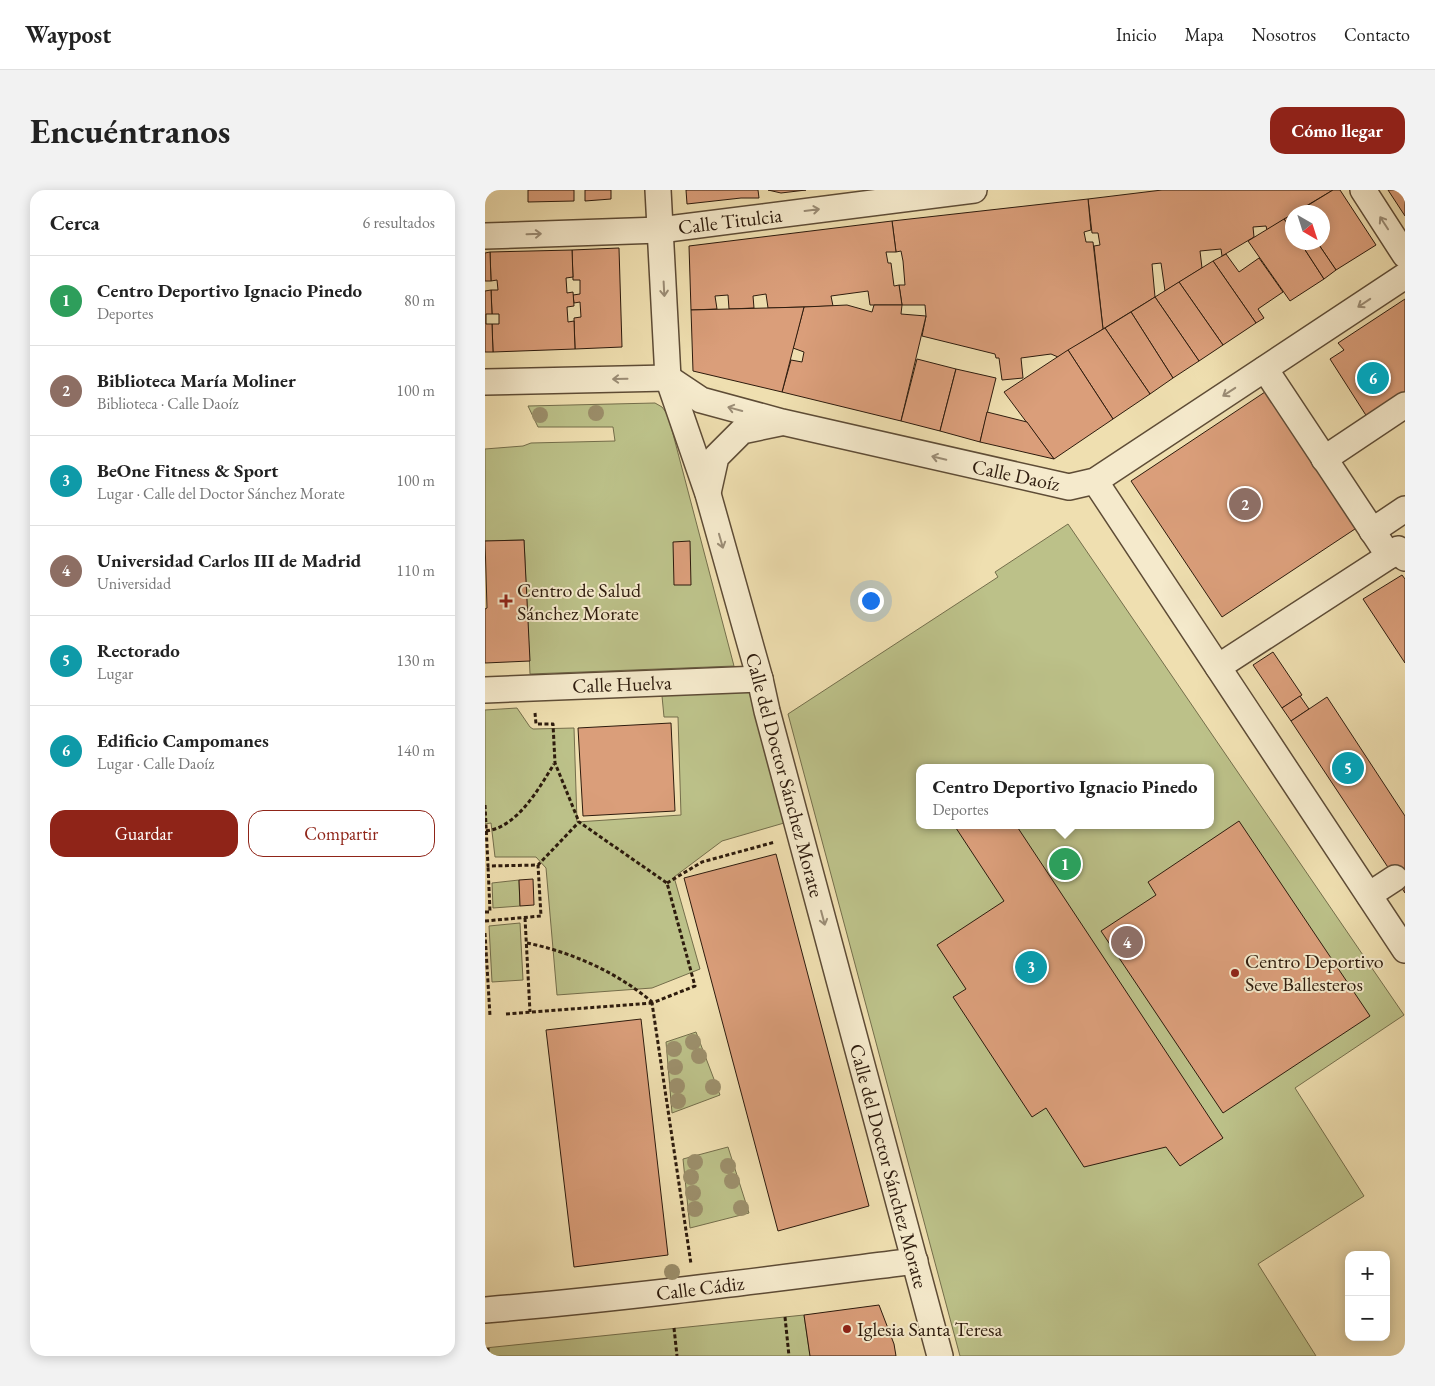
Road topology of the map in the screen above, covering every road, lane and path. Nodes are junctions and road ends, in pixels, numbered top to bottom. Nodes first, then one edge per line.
1 (658, 190) edge
2 (974, 190) edge
3 (1363, 190) edge
4 (660, 230) junction
5 (485, 236) edge
6 (1405, 256) edge
7 (1405, 276) edge
8 (1265, 369) junction
9 (669, 378) junction
10 (485, 382) edge
11 (1405, 405) edge
12 (782, 422) junction
13 (1324, 459) junction
14 (1095, 481) junction
15 (707, 494) junction
16 (1405, 509) edge
17 (1371, 531) junction
18 (1397, 557) edge
19 (1218, 667) junction
20 (760, 679) junction
21 (485, 690) edge
22 (553, 724) dead end
23 (555, 763) junction
24 (485, 805) edge
25 (579, 822) junction
26 (486, 831) junction
27 (801, 836) junction
28 (486, 843) edge
29 (538, 865) junction
30 (488, 866) junction
31 (1395, 878) dead end
32 (667, 883) junction
33 (1369, 896) junction
34 (485, 912) edge
35 (525, 918) junction
36 (485, 921) edge
37 (485, 933) edge
38 (527, 943) junction
39 (1405, 950) edge
40 (652, 1002) junction
41 (530, 1012) junction
42 (506, 1014) dead end
43 (490, 1016) dead end
44 (915, 1261) junction
45 (695, 1289) junction
46 (485, 1310) edge
47 (785, 1317) dead end
48 (674, 1328) dead end
49 (488, 1348) dead end
50 (489, 1356) edge
51 (677, 1356) edge
52 (789, 1356) edge
53 (940, 1356) edge

1 - 4 street, Calle del Doctor Sánchez Morate
4 -> 2 street, Calle Titulcia
6 -> 3 street
5 -> 4 street, Calle Titulcia
4 -> 9 street, Calle del Doctor Sánchez Morate
7 -> 8 street, Calle Daoíz
8 - 13 street
8 -> 14 street, Calle Daoíz
9 -> 10 street
12 -> 9 street, Calle Daoíz
9 - 15 street, Calle del Doctor Sánchez Morate
11 - 13 street
14 -> 12 street, Calle Daoíz
12 - 15 street
13 - 17 street
14 - 19 street
15 -> 20 street, Calle del Doctor Sánchez Morate
16 - 17 street
17 - 18 street
18 - 19 street
19 - 33 street
20 - 21 street, Calle Huelva
20 - 27 street, Calle del Doctor Sánchez Morate
22 - 23 path
23 - 25 path
23 - 26 path
24 - 26 path
25 - 29 path
25 - 32 path
26 - 28 path
27 - 32 path
27 -> 44 street, Calle del Doctor Sánchez Morate
28 - 30 path
29 - 30 path
29 - 35 path
30 - 34 path
31 - 33 street
32 - 40 path
33 - 39 street
35 - 36 path
35 - 38 path
37 - 43 path
38 - 40 path
38 - 41 path
40 - 41 path
40 - 45 path
41 - 42 path
44 - 45 street, Calle Cádiz
44 - 53 street, Calle del Doctor Sánchez Morate
45 - 46 street, Calle Cádiz
47 - 52 path
48 - 51 path
49 - 50 path

